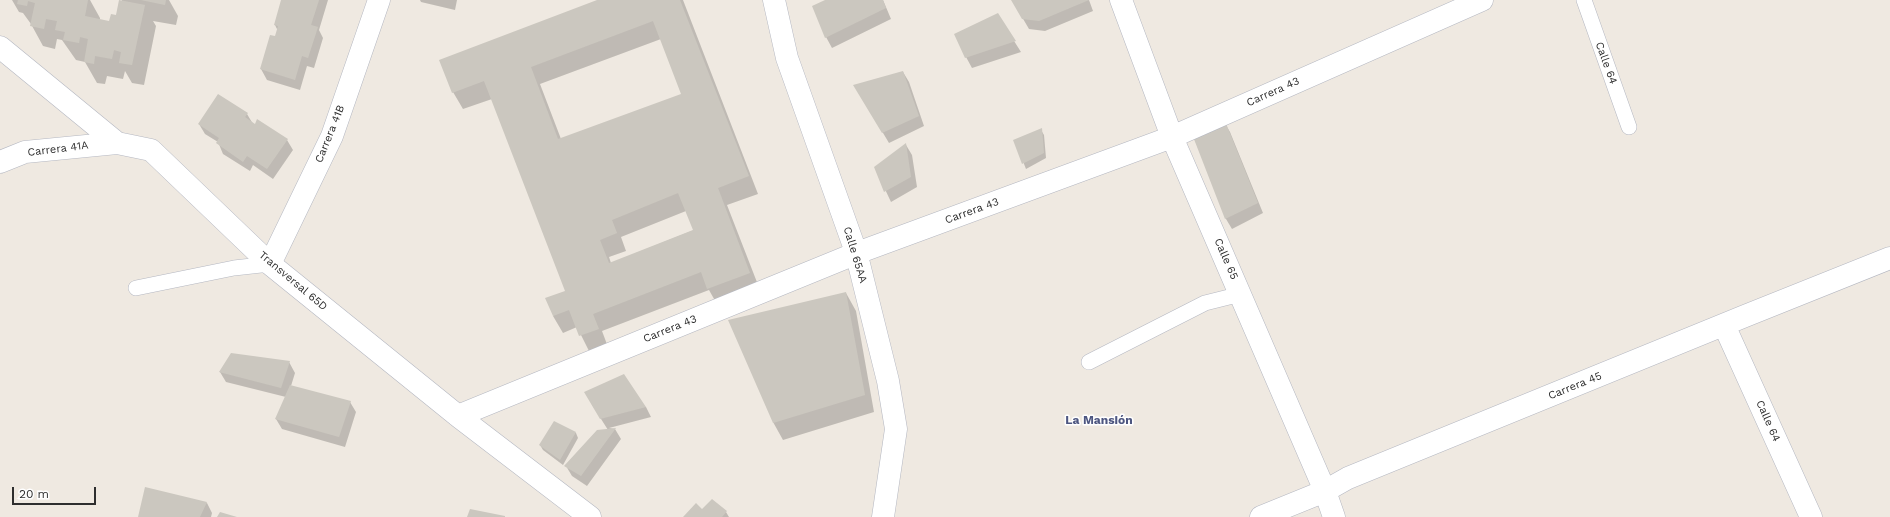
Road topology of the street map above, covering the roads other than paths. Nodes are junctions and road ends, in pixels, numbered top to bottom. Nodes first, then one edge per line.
1 (379, 0) edge
2 (774, 0) edge
3 (1122, 0) edge
4 (1482, 0) edge
5 (1584, 0) edge
6 (0, 47) edge
7 (1629, 127) dead end
8 (1172, 136) junction
9 (117, 143) junction
10 (0, 162) edge
11 (857, 253) junction
12 (1890, 258) edge
13 (270, 264) junction
14 (136, 288) dead end
15 (1240, 294) junction
16 (1724, 324) junction
17 (1088, 362) dead end
18 (458, 416) junction
19 (1325, 490) junction
20 (590, 517) edge
21 (883, 517) edge
22 (1261, 517) edge
23 (1334, 517) edge
24 (1811, 517) edge

1 - 13 street, Carrera 41B
2 - 11 street, Calle 65AA
3 - 8 street, Calle 65
4 - 8 street, Carrera 43
5 - 7 lane, Calle 64
6 - 9 street, Transversal 65D
8 - 11 street, Carrera 43
8 - 15 street, Calle 65
9 - 10 street, Carrera 41A
9 - 13 street, Transversal 65D
11 - 18 street, Carrera 43
11 - 21 street, Calle 65AA
12 - 16 street, Carrera 45
13 - 14 lane
13 - 18 street, Transversal 65D
15 - 17 lane
15 - 19 street, Calle 65
16 - 19 street, Carrera 45
16 - 24 street, Calle 64
18 - 20 street, Transversal 65D
19 - 22 street, Carrera 45
19 - 23 street, Calle 65

